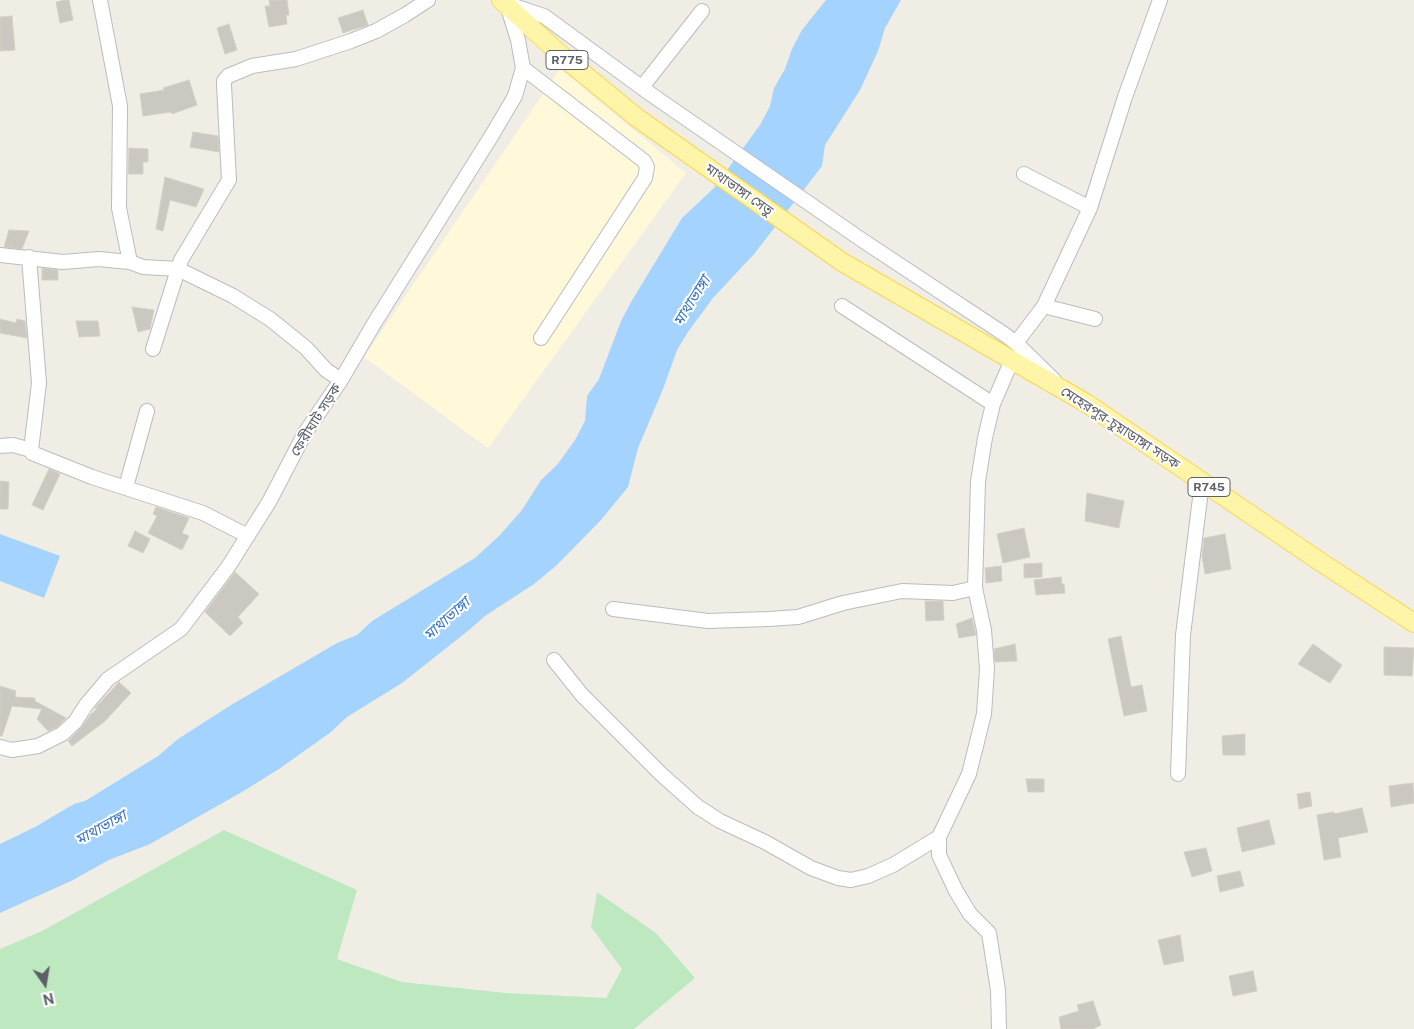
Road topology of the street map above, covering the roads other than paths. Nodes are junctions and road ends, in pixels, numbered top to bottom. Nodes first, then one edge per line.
1 (100, 0) edge
2 (428, 0) edge
3 (1160, 0) edge
4 (506, 1) edge
5 (702, 11) dead end
6 (523, 68) junction
7 (647, 91) junction
8 (1024, 174) dead end
9 (1090, 208) junction
10 (0, 255) edge
11 (30, 257) junction
12 (130, 262) junction
13 (842, 262) joint
14 (178, 270) junction
15 (842, 306) dead end
16 (1044, 306) junction
17 (1095, 319) dead end
18 (541, 338) dead end
19 (153, 349) dead end
20 (1014, 352) junction
21 (341, 380) junction
22 (993, 404) junction
23 (147, 411) dead end
24 (0, 446) edge
25 (31, 450) junction
26 (1202, 482) junction
27 (126, 488) junction
28 (248, 536) junction
29 (975, 588) junction
30 (613, 609) dead end
31 (1414, 623) edge
32 (554, 660) dead end
33 (0, 747) edge
34 (1178, 774) dead end
35 (939, 837) junction
36 (999, 1029) edge

1 - 12 street
2 - 14 street
3 - 9 street
4 - 6 street, ফেরীঘাট সড়ক
4 - 7 street
4 - 13 main road, মাথাভাঙ্গা সেতু / R775
5 - 7 street
6 - 18 street
6 - 21 street, ফেরীঘাট সড়ক
7 - 20 street
8 - 9 street
9 - 16 street
10 - 11 street
11 - 12 street
11 - 25 street
12 - 14 street
13 - 20 main road, মেহেরপুর-চুয়াডাঙ্গা সড়ক / R745
14 - 19 street
14 - 21 street
15 - 22 street
16 - 17 street
16 - 20 street
20 - 22 street
20 - 26 main road, মেহেরপুর-চুয়াডাঙ্গা সড়ক / R745
21 - 28 street, ফেরীঘাট সড়ক
22 - 29 street
23 - 27 street
24 - 25 street
25 - 27 street
26 - 31 main road, মেহেরপুর-চুয়াডাঙ্গা সড়ক / R745
26 - 34 street
27 - 28 street
28 - 33 street, ফেরীঘাট সড়ক
29 - 30 street
29 - 35 street
32 - 35 street
35 - 36 street

